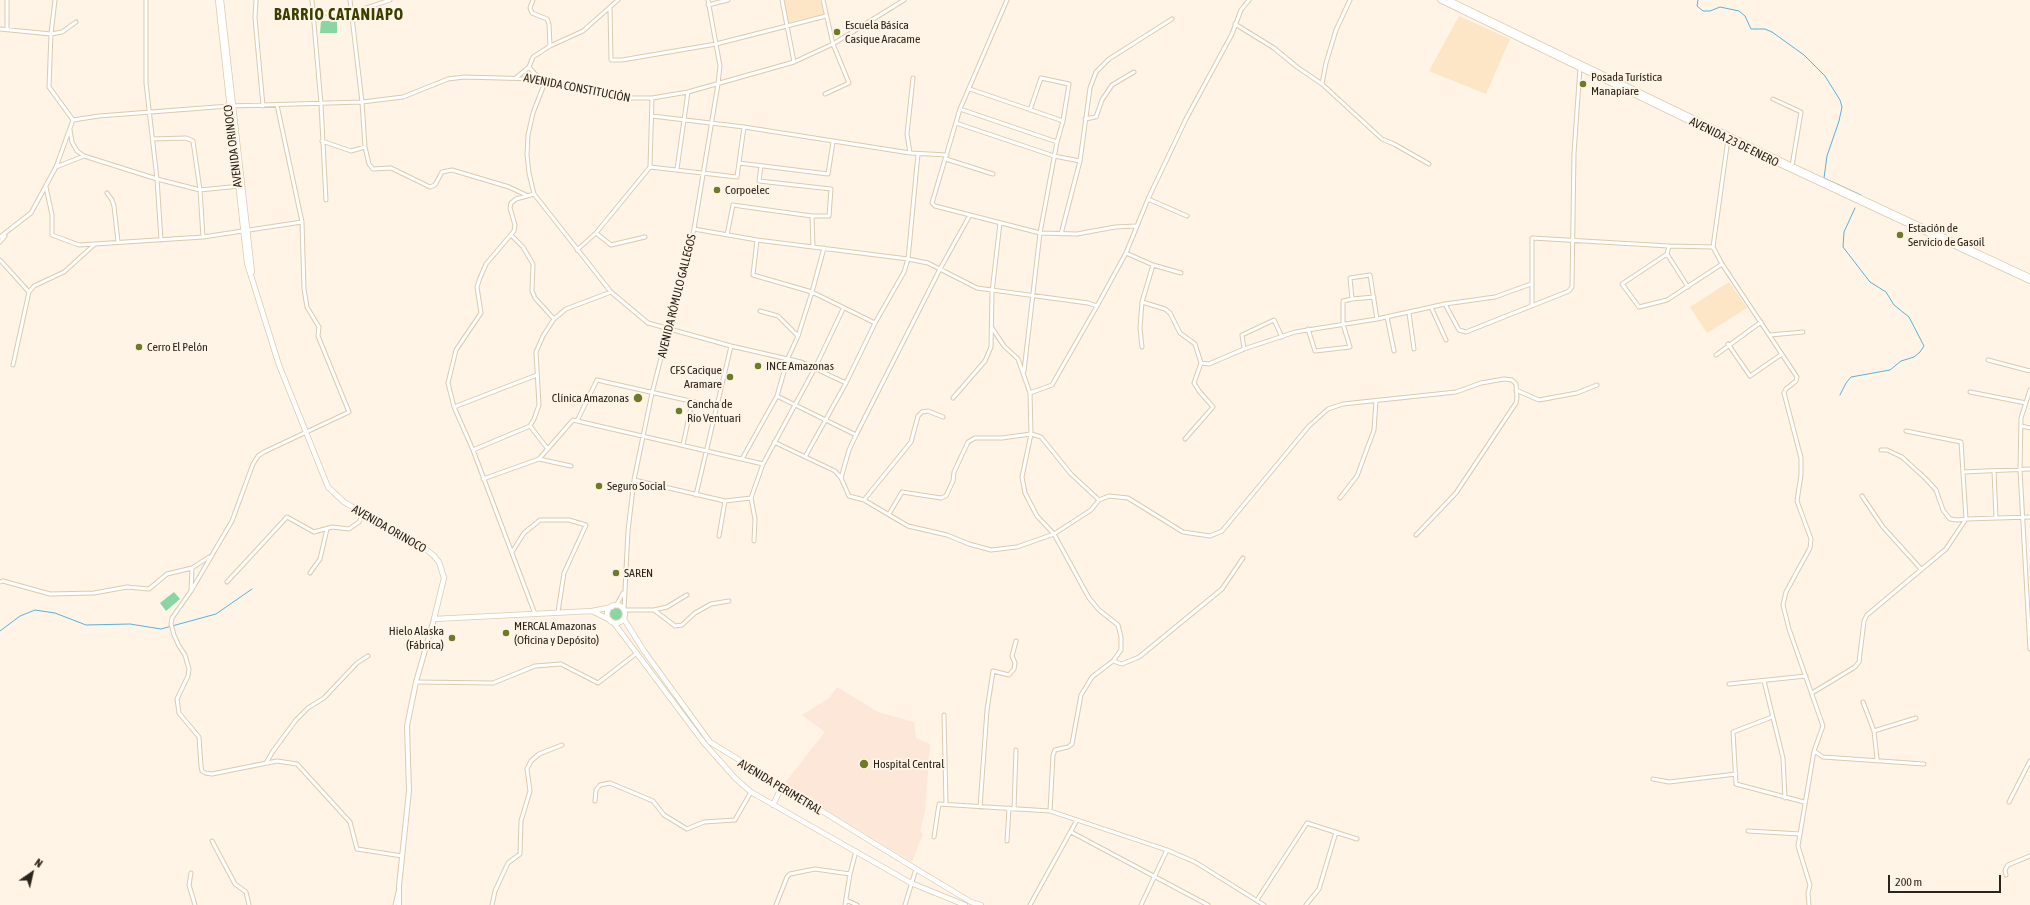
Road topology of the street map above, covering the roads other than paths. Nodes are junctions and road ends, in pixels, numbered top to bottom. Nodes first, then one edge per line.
1 (7, 0) edge
2 (55, 0) edge
3 (146, 0) edge
4 (218, 0) edge
5 (221, 0) edge
6 (256, 0) edge
7 (312, 0) edge
8 (350, 0) edge
9 (390, 0) edge
10 (533, 0) edge
11 (618, 0) edge
12 (708, 0) edge
13 (728, 0) edge
14 (782, 0) edge
15 (823, 0) edge
16 (904, 0) edge
17 (1007, 0) edge
18 (1249, 0) edge
19 (1350, 0) edge
20 (1440, 0) edge
21 (1449, 0) edge
22 (708, 4) junction
23 (610, 8) junction
24 (314, 13) junction
25 (351, 13) junction
26 (826, 16) junction
27 (1172, 19) dead end
28 (76, 22) dead end
29 (1235, 24) junction
30 (788, 26) junction
31 (0, 28) edge
32 (7, 29) junction
33 (51, 34) junction
34 (716, 44) junction
35 (833, 44) junction
36 (550, 46) junction
37 (794, 62) junction
38 (529, 67) junction
39 (1580, 68) junction
40 (1134, 72) dead end
41 (518, 77) junction
42 (913, 78) dead end
43 (545, 82) junction
44 (718, 84) junction
45 (1322, 84) junction
46 (970, 89) junction
47 (688, 92) junction
48 (825, 94) dead end
49 (652, 98) junction
50 (1773, 99) dead end
51 (362, 102) junction
52 (321, 104) junction
53 (277, 105) junction
54 (231, 106) junction
55 (263, 106) junction
56 (960, 109) junction
57 (1030, 110) junction
58 (149, 112) junction
59 (652, 116) junction
60 (73, 120) junction
61 (1085, 120) junction
62 (684, 121) junction
63 (1063, 121) junction
64 (956, 123) junction
65 (712, 124) junction
66 (744, 127) junction
67 (70, 129) junction
68 (1728, 138) junction
69 (152, 139) junction
70 (322, 141) junction
71 (833, 142) junction
72 (1057, 142) junction
73 (365, 147) junction
74 (910, 153) junction
75 (918, 154) junction
76 (947, 155) junction
77 (84, 156) junction
78 (1054, 156) junction
79 (946, 159) junction
80 (1080, 161) junction
81 (739, 163) junction
82 (1429, 164) dead end
83 (761, 166) junction
84 (1792, 166) junction
85 (56, 167) junction
86 (650, 167) junction
87 (677, 168) junction
88 (705, 173) junction
89 (993, 174) dead end
90 (157, 179) junction
91 (240, 186) junction
92 (46, 187) junction
93 (200, 190) junction
94 (107, 193) dead end
95 (534, 194) junction
96 (526, 195) junction
97 (1148, 199) junction
98 (326, 200) dead end
99 (970, 215) junction
100 (812, 216) junction
101 (1187, 216) dead end
102 (302, 222) junction
103 (1000, 223) junction
104 (1136, 226) junction
105 (244, 229) junction
106 (694, 229) junction
107 (1040, 232) junction
108 (7, 233) junction
109 (596, 233) junction
110 (1061, 234) junction
111 (511, 235) junction
112 (727, 235) junction
113 (0, 237) edge
114 (203, 237) junction
115 (645, 237) dead end
116 (161, 240) junction
117 (757, 240) junction
118 (1573, 240) junction
119 (0, 242) edge
120 (118, 242) junction
121 (95, 244) junction
122 (1669, 246) junction
123 (813, 247) junction
124 (1714, 247) junction
125 (824, 248) junction
126 (577, 250) junction
127 (1126, 253) junction
128 (1667, 254) junction
129 (908, 259) junction
130 (0, 260) edge
131 (1722, 264) junction
132 (1153, 265) junction
133 (940, 269) junction
134 (1181, 273) dead end
135 (2030, 277) edge
136 (2030, 281) edge
137 (1531, 284) junction
138 (1688, 287) junction
139 (29, 292) junction
140 (611, 292) junction
141 (812, 292) junction
142 (992, 292) junction
143 (1032, 296) junction
144 (1374, 297) junction
145 (1352, 299) junction
146 (1142, 302) junction
147 (1445, 304) junction
148 (1098, 306) junction
149 (1532, 306) junction
150 (1431, 308) junction
151 (843, 309) junction
152 (760, 311) dead end
153 (1409, 313) junction
154 (1387, 317) junction
155 (1377, 319) junction
156 (554, 320) junction
157 (1761, 322) junction
158 (874, 323) junction
159 (1343, 324) junction
160 (669, 328) junction
161 (992, 328) junction
162 (1308, 329) junction
163 (1803, 332) dead end
164 (1770, 335) junction
165 (798, 336) junction
166 (1282, 337) junction
167 (1446, 340) dead end
168 (1728, 344) junction
169 (731, 346) junction
170 (1142, 347) dead end
171 (1414, 348) dead end
172 (1244, 349) junction
173 (1394, 351) dead end
174 (1782, 354) junction
175 (1716, 355) dead end
176 (788, 358) junction
177 (1988, 360) dead end
178 (1200, 363) junction
179 (13, 365) dead end
180 (815, 368) junction
181 (2030, 371) edge
182 (1024, 372) junction
183 (537, 375) junction
184 (846, 383) junction
185 (1597, 385) dead end
186 (1516, 390) junction
187 (2030, 390) edge
188 (1970, 392) dead end
189 (652, 393) junction
190 (1030, 393) junction
191 (777, 396) junction
192 (953, 398) dead end
193 (1376, 401) junction
194 (692, 402) junction
195 (2026, 403) junction
196 (796, 405) junction
197 (454, 407) junction
198 (717, 407) junction
199 (943, 417) dead end
200 (825, 420) junction
201 (577, 421) junction
202 (530, 426) junction
203 (2021, 426) junction
204 (2030, 428) edge
205 (305, 432) junction
206 (1906, 432) dead end
207 (1031, 434) junction
208 (642, 435) junction
209 (856, 435) junction
210 (1185, 439) dead end
211 (774, 442) junction
212 (683, 445) junction
213 (546, 448) junction
214 (705, 449) junction
215 (473, 450) junction
216 (1881, 450) dead end
217 (805, 457) junction
218 (742, 458) junction
219 (539, 459) junction
220 (763, 464) junction
221 (571, 466) dead end
222 (2030, 469) edge
223 (2020, 470) junction
224 (1994, 471) junction
225 (1963, 472) junction
226 (841, 478) junction
227 (483, 479) junction
228 (634, 480) junction
229 (696, 495) junction
230 (1862, 496) dead end
231 (751, 498) junction
232 (1340, 498) dead end
233 (864, 500) junction
234 (1099, 500) junction
235 (725, 501) junction
236 (363, 514) junction
237 (889, 514) junction
238 (2023, 517) junction
239 (2030, 517) edge
240 (1996, 518) junction
241 (1966, 519) junction
242 (327, 529) junction
243 (1054, 534) junction
244 (1416, 535) dead end
245 (719, 536) dead end
246 (754, 542) dead end
247 (2025, 546) junction
248 (2030, 546) edge
249 (512, 552) junction
250 (210, 556) junction
251 (1243, 558) dead end
252 (192, 568) junction
253 (1921, 569) junction
254 (310, 573) dead end
255 (2026, 573) junction
256 (2030, 573) edge
257 (0, 582) edge
258 (227, 582) dead end
259 (191, 591) junction
260 (624, 591) junction
261 (687, 595) dead end
262 (729, 601) dead end
263 (2028, 603) edge
264 (614, 606) junction
265 (624, 610) junction
266 (654, 610) junction
267 (592, 611) junction
268 (558, 612) junction
269 (535, 614) junction
270 (434, 619) junction
271 (624, 619) junction
272 (613, 622) junction
273 (2029, 632) edge
274 (1016, 641) dead end
275 (2030, 649) edge
276 (637, 653) junction
277 (368, 656) dead end
278 (1113, 661) junction
279 (1806, 676) junction
280 (1764, 681) junction
281 (416, 682) junction
282 (1729, 684) dead end
283 (1812, 693) junction
284 (1863, 702) dead end
285 (944, 716) dead end
286 (1772, 717) junction
287 (1916, 718) dead end
288 (1874, 731) junction
289 (562, 745) dead end
290 (1016, 750) dead end
291 (1814, 751) junction
292 (1877, 759) junction
293 (2030, 761) edge
294 (266, 763) junction
295 (1924, 764) dead end
296 (1736, 774) junction
297 (1652, 779) dead end
298 (781, 788) junction
299 (751, 792) junction
300 (1786, 798) junction
301 (595, 801) dead end
302 (1804, 802) junction
303 (2010, 802) dead end
304 (946, 804) junction
305 (773, 805) junction
306 (980, 807) junction
307 (1008, 808) junction
308 (1014, 809) junction
309 (1050, 810) junction
310 (1077, 820) junction
311 (1748, 831) dead end
312 (1071, 832) junction
313 (1336, 832) junction
314 (1800, 834) junction
315 (934, 837) dead end
316 (1357, 839) dead end
317 (212, 841) dead end
318 (1006, 841) dead end
319 (1166, 850) junction
320 (856, 851) junction
321 (402, 856) junction
322 (2030, 856) edge
323 (916, 869) junction
324 (191, 873) dead end
325 (850, 874) junction
326 (2006, 875) dead end
327 (1154, 877) junction
328 (911, 883) junction
329 (400, 886) junction
330 (846, 900) junction
331 (1257, 900) junction
332 (400, 903) edge
333 (196, 905) edge
334 (249, 905) edge
335 (395, 905) edge
336 (492, 905) edge
337 (776, 905) edge
338 (845, 905) edge
339 (857, 905) edge
340 (905, 905) edge
341 (965, 905) edge
342 (981, 905) edge
343 (1030, 905) edge
344 (1141, 905) edge
345 (1208, 905) edge
346 (1264, 905) edge
347 (1306, 905) edge
348 (1809, 905) edge

1 - 32 street
2 - 33 street
3 - 58 street
4 - 54 main road, AVENIDA ORINOCO
5 - 54 main road, AVENIDA ORINOCO
6 - 55 street
7 - 24 street
8 - 25 street
9 - 25 street
10 - 36 street
11 - 23 street
12 - 22 street, AVENIDA RÓMULO GALLEGOS
13 - 22 street
14 - 30 street
15 - 26 street
16 - 35 street, AVENIDA CONSTITUCIÓN
17 - 46 street
18 - 29 street
19 - 45 street
20 - 39 main road, AVENIDA 23 DE ENERO
21 - 68 main road, AVENIDA 23 DE ENERO
22 - 34 street, AVENIDA RÓMULO GALLEGOS
23 - 34 street
23 - 36 street
24 - 25 street
24 - 52 street
25 - 51 street
26 - 30 street
26 - 35 street
27 - 61 street
28 - 33 street
29 - 45 street
29 - 97 street
30 - 34 street
30 - 37 street
31 - 32 street
32 - 33 street
33 - 60 street
34 - 44 street, AVENIDA RÓMULO GALLEGOS
35 - 37 street, AVENIDA CONSTITUCIÓN
35 - 48 street
36 - 38 street
37 - 44 street, AVENIDA CONSTITUCIÓN
38 - 41 street
38 - 43 street
39 - 68 main road, AVENIDA 23 DE ENERO
39 - 118 street
40 - 61 street
41 - 43 street, AVENIDA CONSTITUCIÓN
41 - 51 street, AVENIDA CONSTITUCIÓN
42 - 74 street
43 - 49 street, AVENIDA CONSTITUCIÓN
43 - 95 street
44 - 47 street, AVENIDA CONSTITUCIÓN
44 - 65 street, AVENIDA RÓMULO GALLEGOS
45 - 82 street
46 - 56 street
46 - 57 street
47 - 49 street, AVENIDA CONSTITUCIÓN
47 - 62 street
49 - 59 street
50 - 84 street
51 - 52 street, AVENIDA CONSTITUCIÓN
51 - 73 street
52 - 53 street, AVENIDA CONSTITUCIÓN
52 - 70 street
53 - 55 street, AVENIDA CONSTITUCIÓN
53 - 102 street
54 - 55 street, AVENIDA CONSTITUCIÓN
54 - 58 street, AVENIDA CONSTITUCIÓN
54 - 91 main road, AVENIDA ORINOCO
56 - 64 street
56 - 72 street
57 - 63 street
57 - 63 street
58 - 60 street, AVENIDA CONSTITUCIÓN
58 - 69 street
59 - 62 street
59 - 86 street
60 - 67 street
61 - 80 street
62 - 65 street
62 - 87 street
63 - 72 street
64 - 76 street
64 - 78 street
65 - 66 street
65 - 88 street, AVENIDA RÓMULO GALLEGOS
66 - 71 street
66 - 81 street
67 - 77 street
67 - 85 street
68 - 84 main road, AVENIDA 23 DE ENERO
68 - 124 street
68 - 136 main road, AVENIDA 23 DE ENERO
69 - 90 street
69 - 93 street
70 - 73 street
70 - 98 street
71 - 74 street
71 - 83 street
72 - 78 street
73 - 96 street
74 - 75 street
75 - 76 street
75 - 129 street
76 - 79 street
77 - 85 street
77 - 90 street
78 - 80 street
78 - 107 street
79 - 89 street
79 - 99 street
80 - 110 street
81 - 83 street
81 - 88 street
83 - 100 street
84 - 135 main road, AVENIDA 23 DE ENERO
85 - 92 street
86 - 87 street
86 - 109 street
87 - 88 street
88 - 106 street, AVENIDA RÓMULO GALLEGOS
90 - 93 street
90 - 116 street
91 - 93 street
91 - 105 main road, AVENIDA ORINOCO
92 - 108 street
92 - 121 street
93 - 114 street
94 - 120 street
95 - 96 street
95 - 126 street
96 - 111 street
97 - 101 street
97 - 104 street
99 - 103 street
99 - 133 street
100 - 112 street
100 - 123 street
102 - 105 street
102 - 205 street
103 - 107 street
103 - 142 street
104 - 110 street
104 - 127 street
105 - 114 street
105 - 205 main road, AVENIDA ORINOCO
106 - 112 street
106 - 160 street, AVENIDA RÓMULO GALLEGOS
107 - 110 street
107 - 143 street
108 - 113 street
108 - 119 street
109 - 115 street
109 - 126 street
111 - 156 street
111 - 197 street
112 - 117 street
114 - 116 street
116 - 120 street
117 - 123 street
117 - 141 street
118 - 122 street
118 - 137 street
118 - 149 street
120 - 121 street
121 - 139 street
122 - 124 street
122 - 128 street
123 - 125 street
124 - 131 street
125 - 129 street
125 - 141 street
126 - 140 street
127 - 132 street
127 - 148 street
128 - 138 street
128 - 138 street
129 - 133 street
129 - 158 street
130 - 139 street
131 - 138 street
131 - 157 street
132 - 134 street
132 - 146 street
133 - 142 street
133 - 209 street
137 - 147 street
137 - 149 street
139 - 179 street
140 - 156 street
140 - 160 street
141 - 151 street
141 - 165 street
142 - 143 street
142 - 161 street
143 - 148 street
143 - 182 street
144 - 145 street
144 - 145 street
144 - 155 street
145 - 159 street
146 - 170 street
146 - 178 street
147 - 149 street
147 - 150 street
148 - 190 street
150 - 153 street
150 - 167 street
151 - 158 street
151 - 180 street
152 - 165 street
153 - 154 street
153 - 171 street
154 - 155 street
154 - 173 street
155 - 159 street
156 - 183 street
157 - 164 street
157 - 168 street
158 - 184 street
159 - 162 street
159 - 162 street
160 - 169 street
160 - 189 street, AVENIDA RÓMULO GALLEGOS
161 - 182 street
161 - 192 street
162 - 166 street
163 - 164 street
164 - 174 street
165 - 176 street
166 - 172 street
166 - 172 street
168 - 174 street
168 - 175 street
169 - 176 street
169 - 198 street
172 - 178 street
174 - 279 street
176 - 180 street
176 - 191 street
177 - 181 street
178 - 210 street
180 - 184 street
180 - 196 street
182 - 190 street
183 - 197 street
183 - 202 street
184 - 200 street
185 - 186 street
186 - 193 street
186 - 244 street
187 - 195 street
188 - 195 street
189 - 194 street
189 - 201 street
189 - 208 street, AVENIDA RÓMULO GALLEGOS
190 - 207 street
191 - 196 street
191 - 218 street
193 - 232 street
193 - 234 street
194 - 198 street
194 - 212 street
195 - 203 street
196 - 200 street
196 - 211 street
197 - 215 street
198 - 214 street
199 - 233 street
200 - 209 street
200 - 217 street
201 - 208 street
201 - 213 street
202 - 213 street
202 - 215 street
203 - 204 street
203 - 223 street
205 - 236 main road, AVENIDA ORINOCO
205 - 250 street
206 - 225 street
207 - 234 street
207 - 237 street
207 - 243 street
208 - 212 street
208 - 228 street, AVENIDA RÓMULO GALLEGOS
209 - 226 street
211 - 217 street
211 - 220 street
212 - 214 street
213 - 219 street
214 - 218 street
214 - 229 street
215 - 227 street
216 - 241 street
217 - 226 street
218 - 220 street
219 - 221 street
219 - 227 street
220 - 231 street
222 - 223 street
223 - 224 street
223 - 238 street
224 - 225 street
224 - 240 street
225 - 241 street
226 - 233 street
227 - 249 street
228 - 229 street
228 - 260 street, AVENIDA RÓMULO GALLEGOS
229 - 235 street
230 - 253 street
231 - 235 street
231 - 246 street
233 - 237 street
234 - 243 street
235 - 245 street
236 - 242 street
236 - 270 main road, AVENIDA ORINOCO
237 - 243 street
238 - 239 street
238 - 240 street
238 - 247 street
240 - 241 street
241 - 253 street
242 - 254 street
242 - 258 street
243 - 278 street
247 - 248 street
247 - 255 street
249 - 268 street
249 - 269 street
250 - 252 street
250 - 259 street
251 - 278 street
252 - 257 street
252 - 259 street
253 - 283 street
255 - 256 street
255 - 263 street
259 - 294 street
260 - 264 street, AVENIDA RÓMULO GALLEGOS
260 - 265 street, AVENIDA RÓMULO GALLEGOS
261 - 266 street
262 - 266 street
263 - 273 street
264 - 265 main road
264 - 267 main road
264 - 272 main road
265 - 266 street
265 - 271 main road
267 - 268 main road
267 - 272 main road
268 - 269 main road
269 - 270 main road
270 - 281 street, AVENIDA ORINOCO
271 - 272 main road
271 - 298 main road, AVENIDA PERIMETRAL
272 - 276 main road, AVENIDA PERIMETRAL
273 - 275 street
274 - 306 street
276 - 281 street
276 - 299 main road, AVENIDA PERIMETRAL
277 - 294 street
278 - 309 street
279 - 280 street
279 - 283 street
280 - 282 street
280 - 286 street
281 - 321 street, AVENIDA ORINOCO
283 - 291 street
284 - 288 street
285 - 304 street
286 - 296 street
286 - 300 street
287 - 288 street
288 - 292 street
289 - 336 street
290 - 308 street
291 - 292 street
291 - 302 street
292 - 295 street
293 - 303 street
294 - 321 street
296 - 297 street
296 - 300 street
298 - 305 main road
298 - 323 main road, AVENIDA PERIMETRAL
299 - 301 street
299 - 305 main road, AVENIDA PERIMETRAL
300 - 302 street
302 - 314 street
304 - 306 street
304 - 315 street
305 - 320 main road, AVENIDA PERIMETRAL
306 - 307 street
307 - 308 street
307 - 318 street
308 - 309 street
309 - 310 street
310 - 312 street
310 - 319 street
311 - 314 street
312 - 327 street
312 - 343 street
313 - 316 street
313 - 331 street
313 - 347 street
314 - 348 street
317 - 334 street
319 - 327 street
319 - 331 street
320 - 325 street
320 - 328 main road, AVENIDA PERIMETRAL
321 - 329 street, AVENIDA ORINOCO
322 - 326 street
323 - 328 street
323 - 342 main road, AVENIDA PERIMETRAL
324 - 333 street
325 - 330 street
325 - 337 street
327 - 344 street
327 - 345 street
328 - 340 street
328 - 341 main road, AVENIDA PERIMETRAL
329 - 332 street, AVENIDA ORINOCO
329 - 335 street
330 - 338 street
330 - 339 street
331 - 346 street

